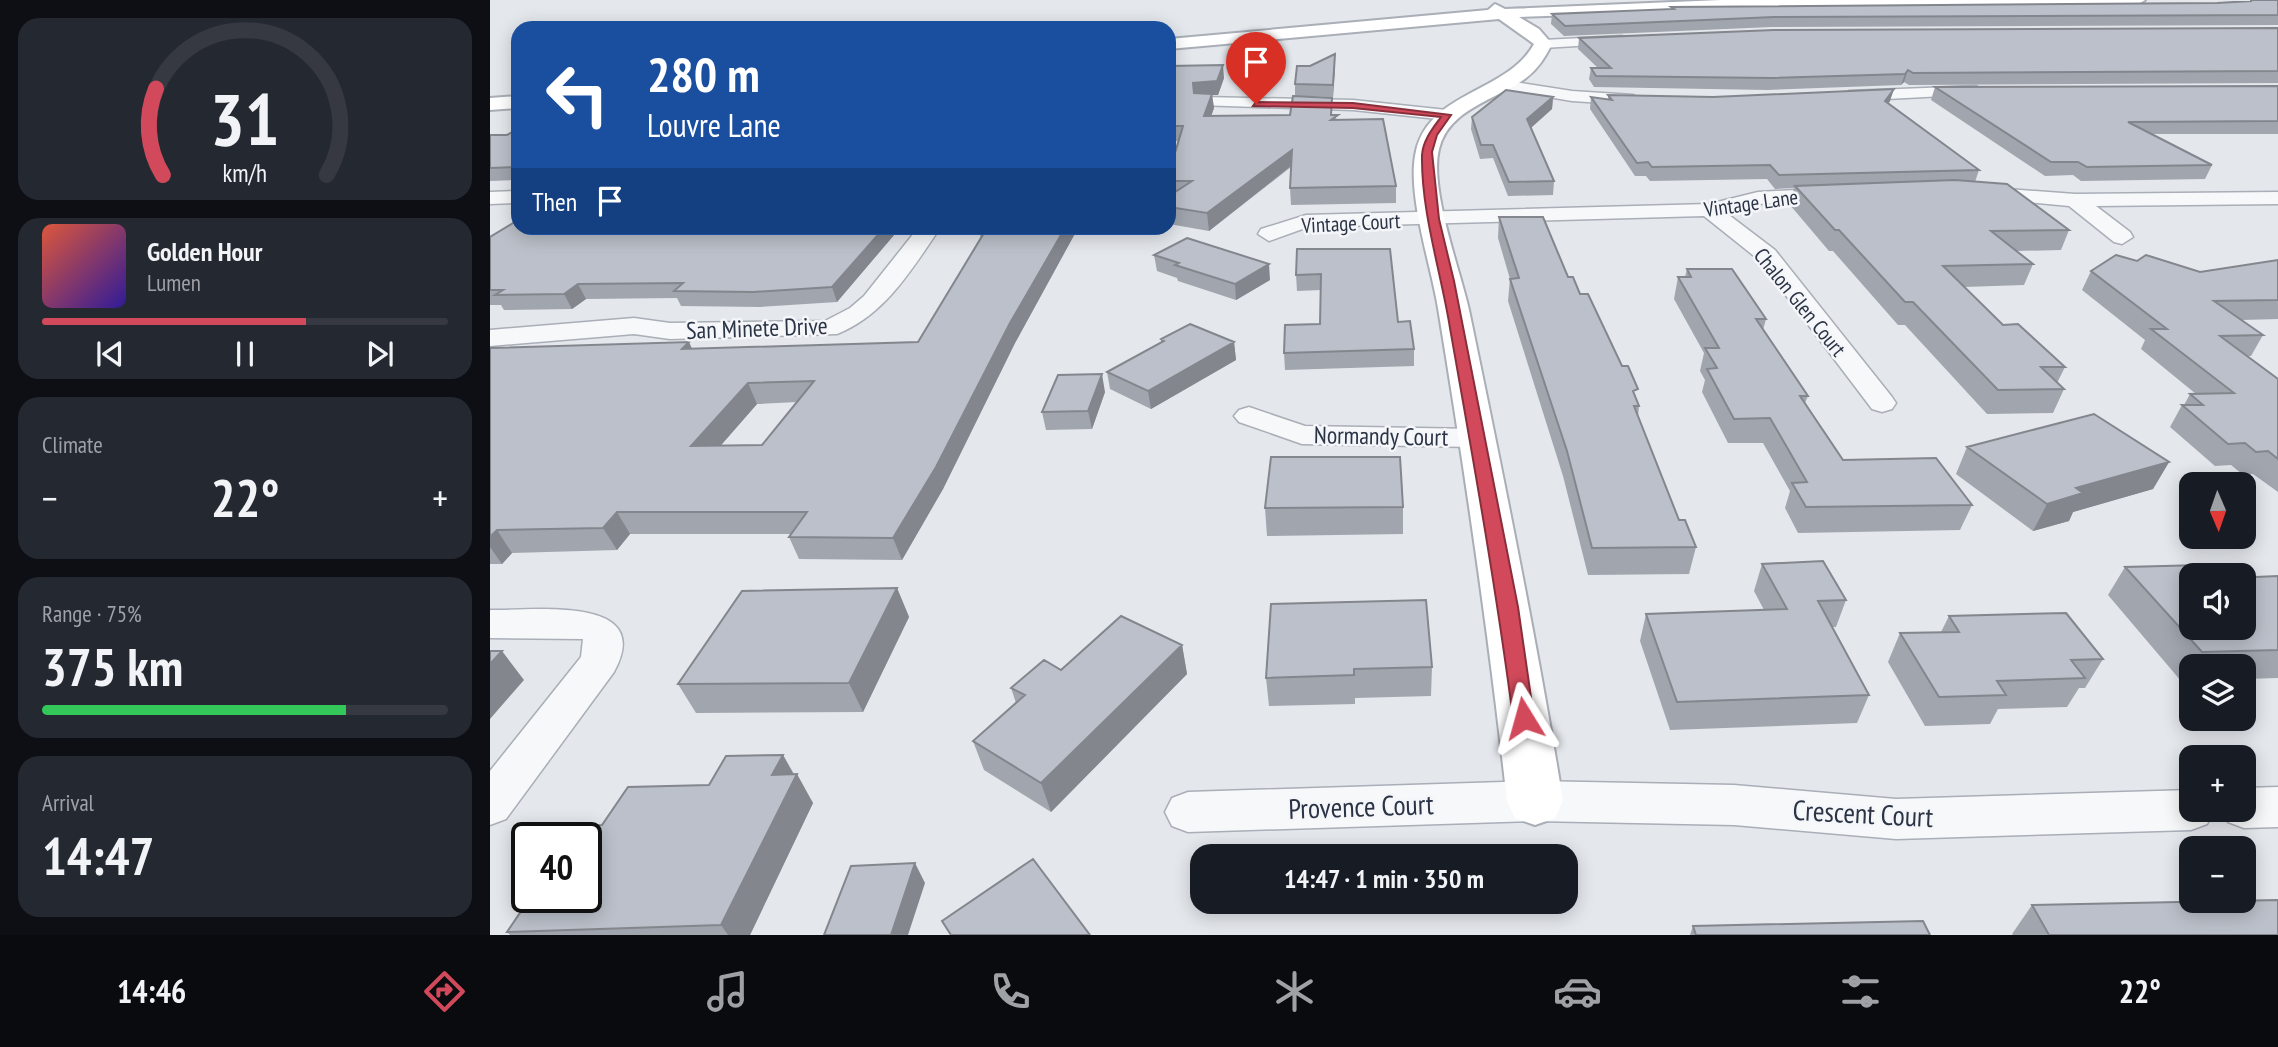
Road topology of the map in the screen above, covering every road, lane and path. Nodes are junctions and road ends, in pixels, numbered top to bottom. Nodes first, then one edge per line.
1 (1688, 0) edge
2 (2137, 0) edge
3 (1493, 8) edge
4 (1176, 36) edge
5 (1637, 39) edge
6 (1176, 43) edge
7 (1543, 44) junction
8 (1501, 85) junction
9 (1995, 91) edge
10 (511, 95) edge
11 (490, 97) edge
12 (1828, 97) edge
13 (1645, 100) edge
14 (511, 102) edge
15 (1203, 102) edge
16 (490, 104) edge
17 (1447, 115) junction
18 (1961, 192) edge
19 (1854, 193) edge
20 (511, 197) edge
21 (490, 198) edge
22 (2278, 198) edge
23 (2075, 200) junction
24 (1709, 210) junction
25 (1434, 219) junction
26 (1269, 234) dead end
27 (923, 235) edge
28 (2122, 237) dead end
29 (490, 338) edge
30 (1882, 403) dead end
31 (1249, 416) dead end
32 (1475, 438) junction
33 (490, 624) edge
34 (1535, 801) junction
35 (490, 805) edge
36 (2278, 807) edge
37 (2256, 808) edge
38 (2179, 810) edge
39 (1188, 812) dead end

1 - 3 main road
2 - 3 main road
3 - 4 main road
3 - 6 main road
3 - 7 main road
5 - 7 street
7 - 8 main road
8 - 13 street
8 - 17 main road
9 - 12 street
10 - 11 main road
14 - 16 main road
15 - 17 street
17 - 25 main road
18 - 23 street
19 - 24 street, Vintage Lane
20 - 21 street
22 - 23 street
23 - 28 street
24 - 25 street, Vintage Lane
24 - 30 street, Chalon Glen Court
25 - 26 street, Vintage Court
25 - 32 main road
27 - 29 street, San Minete Drive
31 - 32 street, Normandy Court
32 - 34 main road
33 - 35 street
34 - 38 street, Crescent Court
34 - 39 street, Provence Court
36 - 37 street

